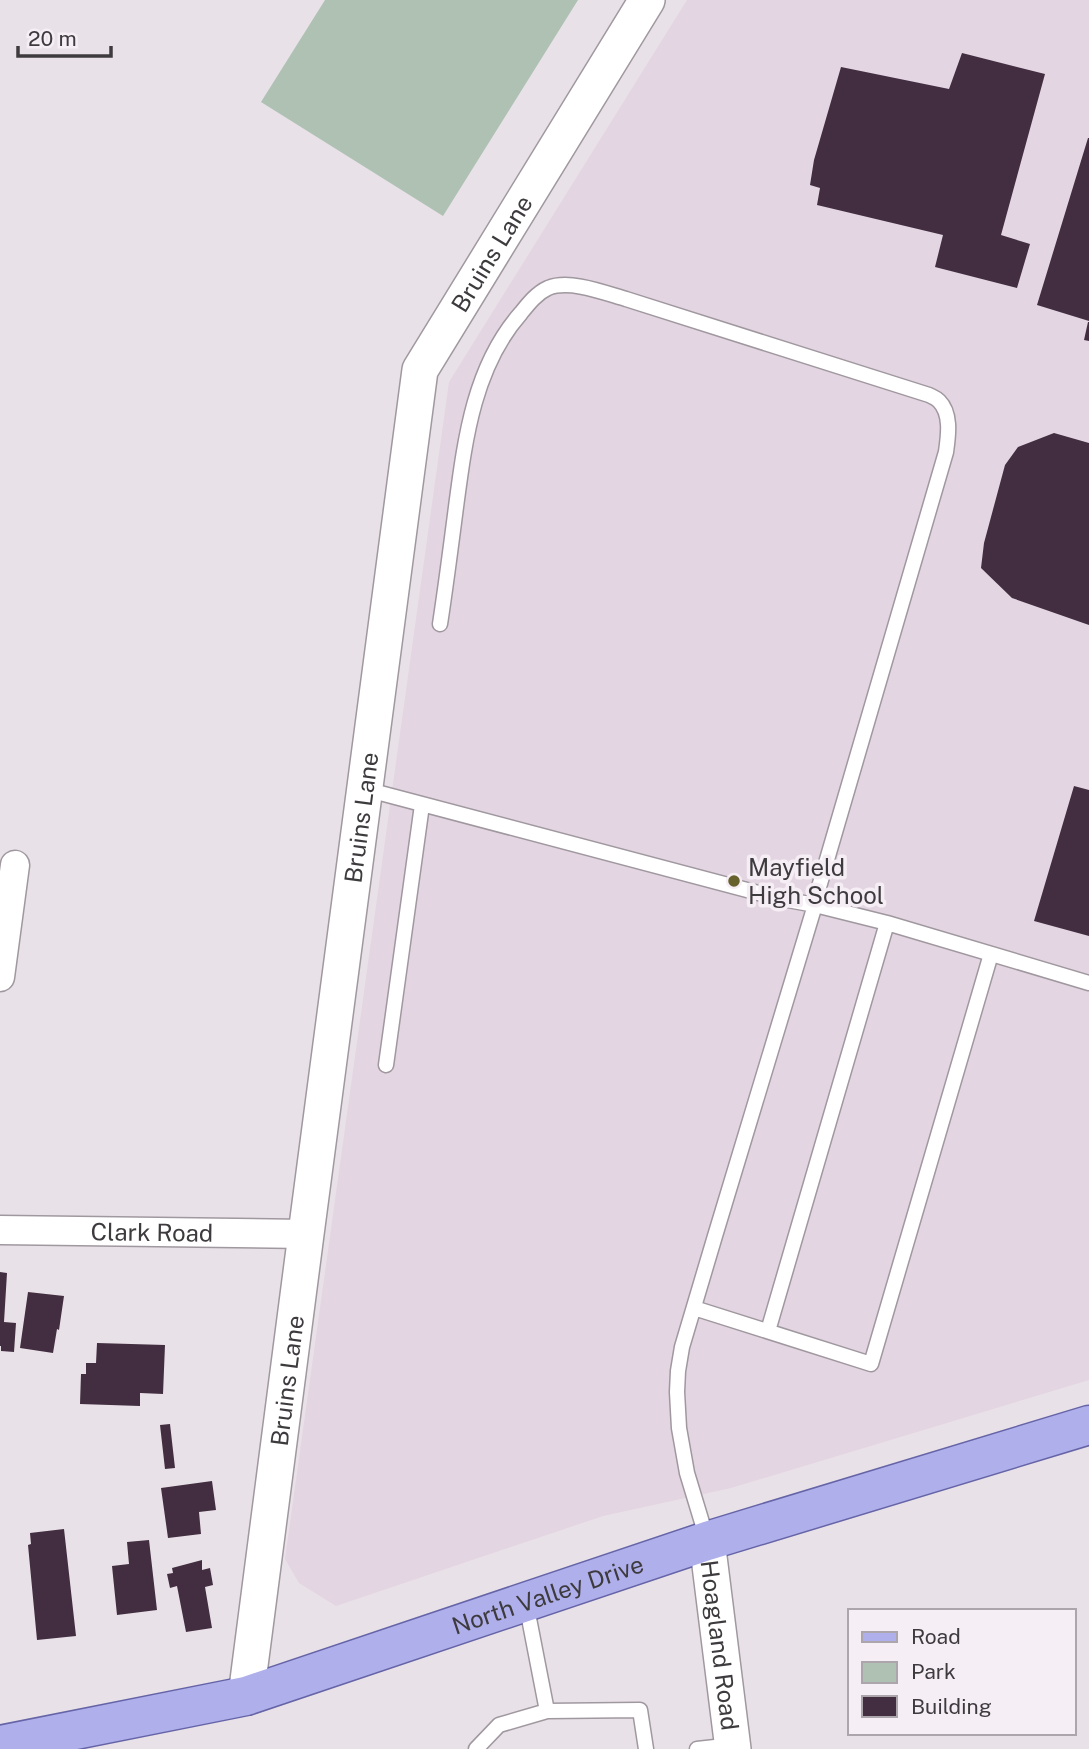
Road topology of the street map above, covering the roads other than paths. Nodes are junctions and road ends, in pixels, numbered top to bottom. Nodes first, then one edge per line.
1 (647, 0) edge
2 (440, 624) dead end
3 (365, 789) junction
4 (422, 805) junction
5 (15, 865) dead end
6 (815, 905) junction
7 (887, 923) junction
8 (991, 954) junction
9 (0, 977) edge
10 (1089, 983) edge
11 (386, 1065) dead end
12 (0, 1230) edge
13 (306, 1234) junction
14 (694, 1308) junction
15 (768, 1331) junction
16 (1089, 1425) edge
17 (707, 1541) junction
18 (526, 1602) junction
19 (246, 1696) junction
20 (547, 1711) junction
21 (11, 1745) edge
22 (733, 1747) edge
23 (479, 1748) edge
24 (646, 1749) edge
25 (697, 1749) edge

1 - 3 street, Bruins Lane
2 - 6 lane
3 - 4 lane
3 - 13 street, Bruins Lane
4 - 6 lane
4 - 11 lane
5 - 9 street
6 - 7 lane
6 - 14 lane
7 - 8 lane
7 - 15 lane
8 - 10 lane
8 - 15 lane
12 - 13 street, Clark Road
13 - 19 street, Bruins Lane
14 - 15 lane
14 - 17 lane
16 - 17 main road, North Valley Drive
17 - 18 main road, North Valley Drive
17 - 22 street, Hoagland Road
18 - 19 main road, North Valley Drive
18 - 20 lane
19 - 21 main road, North Valley Drive
20 - 23 lane
20 - 24 lane
22 - 25 lane

